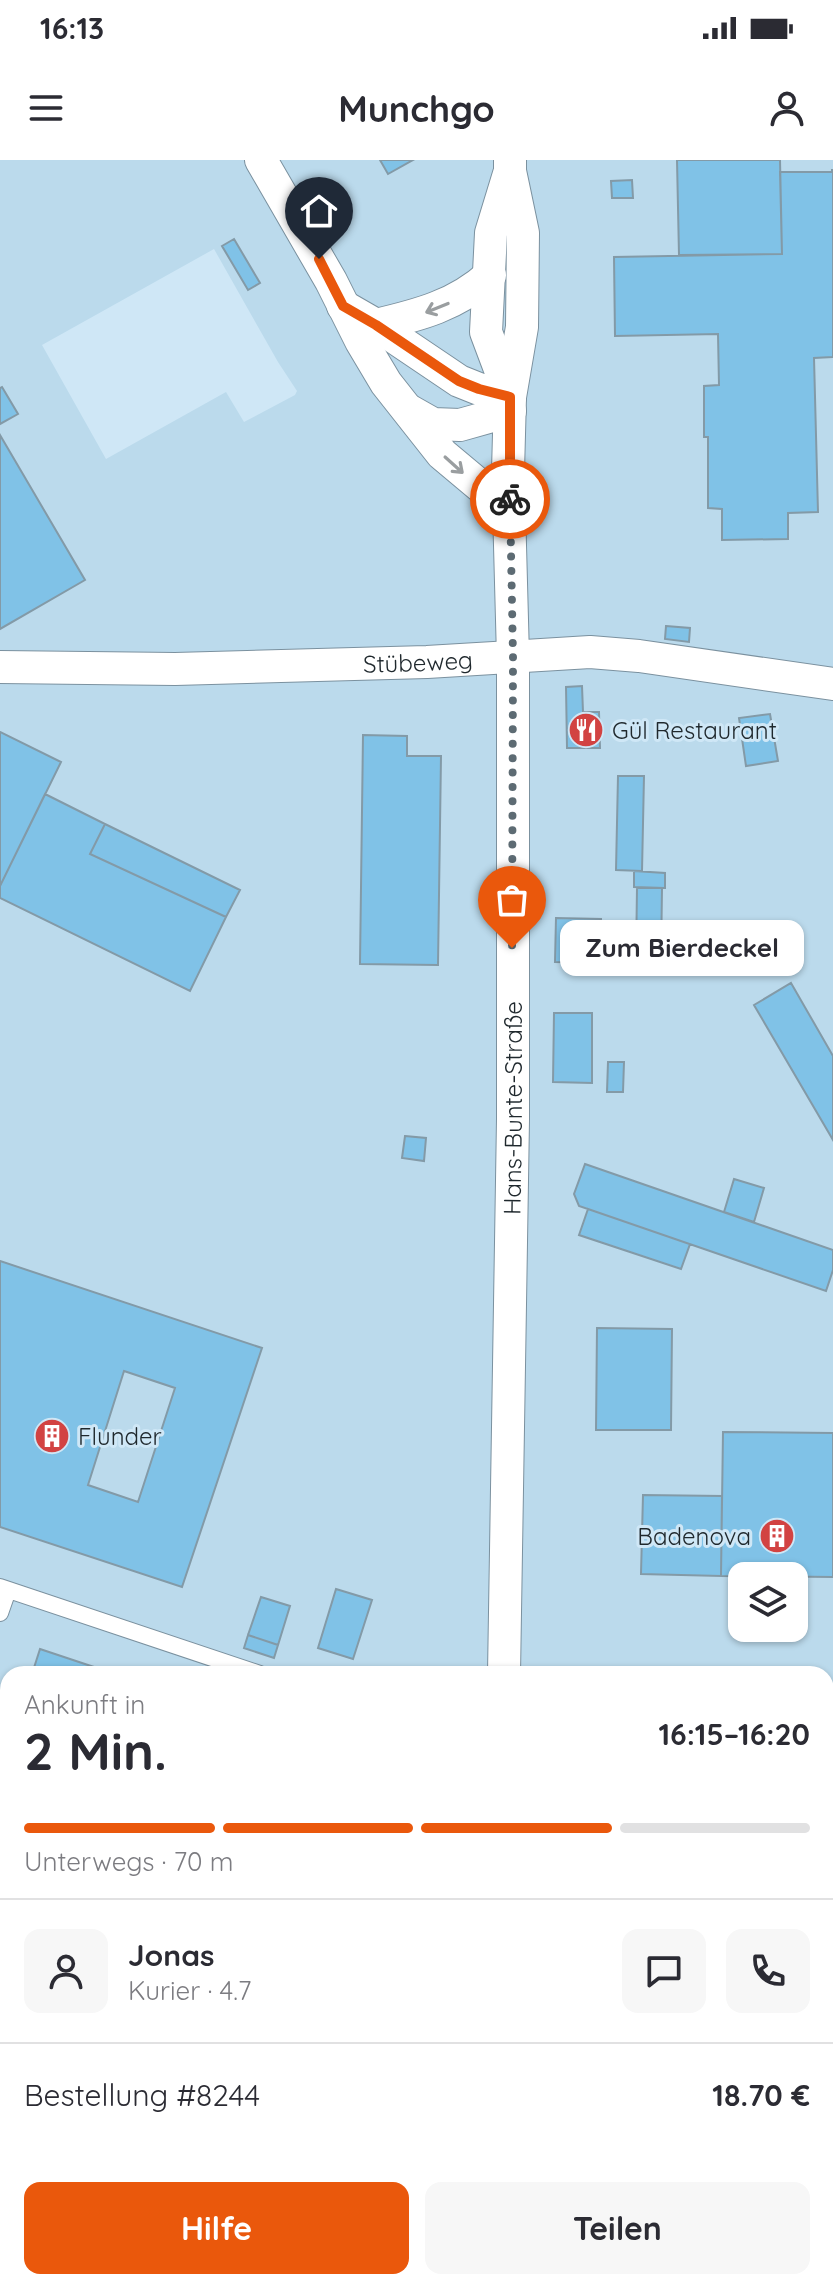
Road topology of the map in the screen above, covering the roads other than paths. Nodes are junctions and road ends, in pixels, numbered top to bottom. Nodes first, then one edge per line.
1 (261, 160) edge
2 (510, 165) edge
3 (490, 275) junction
4 (343, 306) junction
5 (376, 325) junction
6 (510, 404) junction
7 (407, 410) junction
8 (510, 511) junction
9 (513, 657) junction
10 (0, 667) edge
11 (833, 684) edge
12 (4, 1589) edge
13 (0, 1613) edge
14 (236, 1666) edge
15 (504, 1666) edge

1 - 4 street
2 - 3 street, Hans-Bunte-Straße
2 - 6 street, Hans-Bunte-Straße
3 -> 5 street
3 - 6 street, Hans-Bunte-Straße
4 - 5 street
4 - 7 street
5 - 6 street
6 - 7 street
6 - 8 street, Hans-Bunte-Straße
7 -> 8 street
8 - 9 street, Hans-Bunte-Straße
9 - 10 street, Stübeweg
9 - 11 street, Stübeweg
9 - 15 street, Hans-Bunte-Straße
12 - 13 lane
12 - 14 lane

